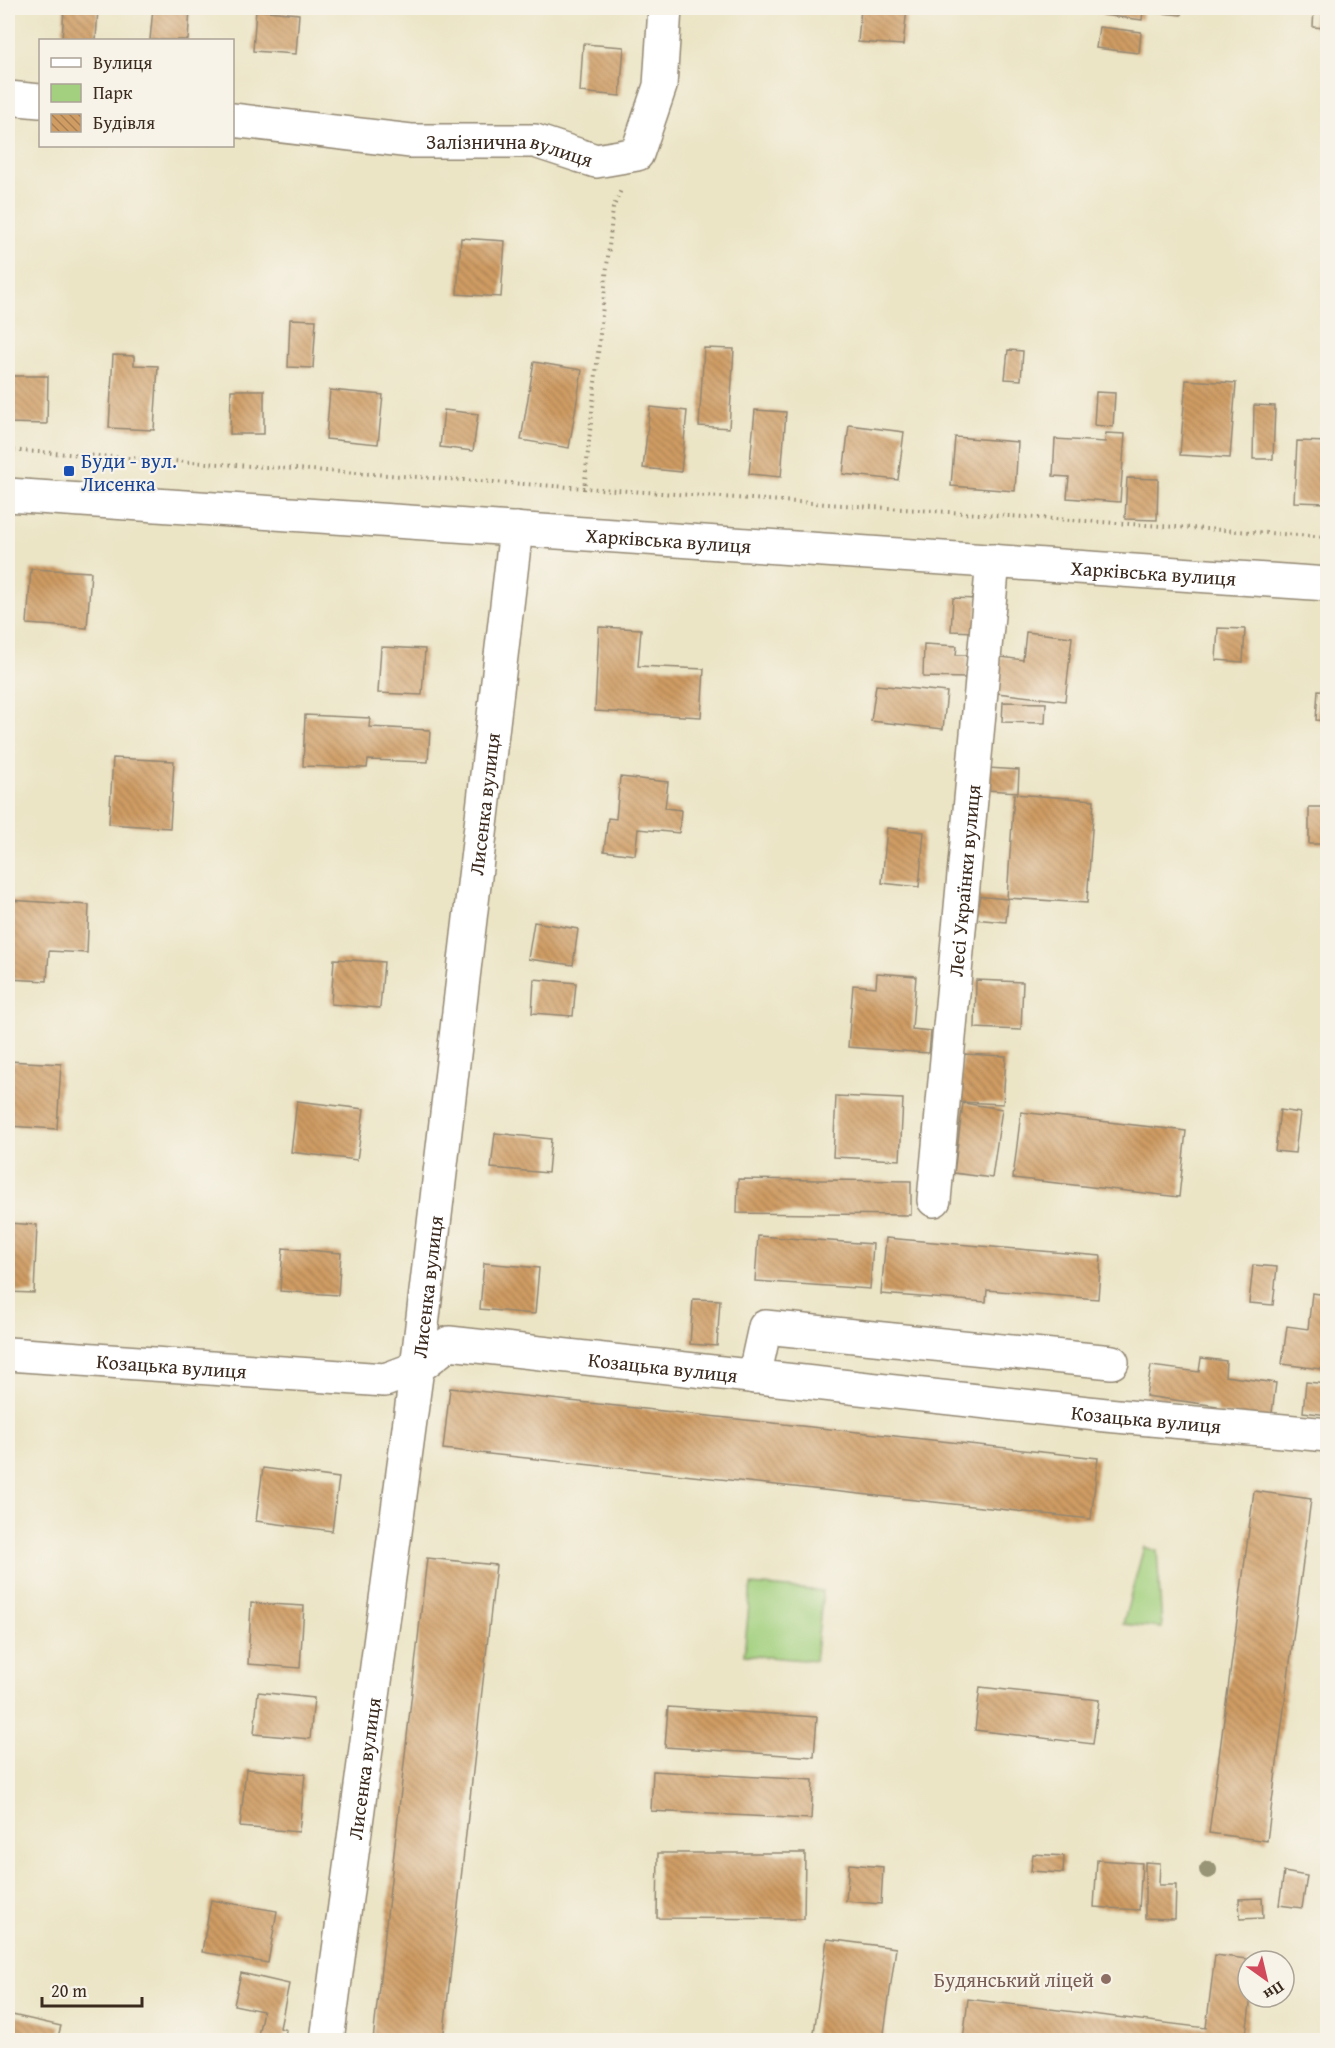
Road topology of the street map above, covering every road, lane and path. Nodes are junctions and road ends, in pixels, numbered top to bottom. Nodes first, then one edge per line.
1 (665, 8) edge
2 (8, 98) edge
3 (39, 101) edge
4 (234, 120) edge
5 (638, 154) junction
6 (8, 450) edge
7 (584, 490) junction
8 (8, 495) edge
9 (516, 529) junction
10 (1328, 537) edge
11 (993, 561) junction
12 (1328, 584) edge
13 (934, 1200) dead end
14 (8, 1354) edge
15 (1112, 1362) dead end
16 (417, 1368) junction
17 (754, 1377) junction
18 (1328, 1436) edge
19 (327, 2040) edge

1 - 5 street
2 - 3 street
4 - 5 street, Залізнична вулиця
5 - 7 path
6 - 7 path
7 - 10 path
8 - 9 street, Харківська вулиця
9 - 11 street, Харківська вулиця
9 - 16 street, Лисенка вулиця
11 - 12 street, Харківська вулиця
11 - 13 street, Лесі Українки вулиця
14 - 16 street, Козацька вулиця
15 - 17 street
16 - 17 street, Козацька вулиця
16 - 19 street, Лисенка вулиця
17 - 18 street, Козацька вулиця

